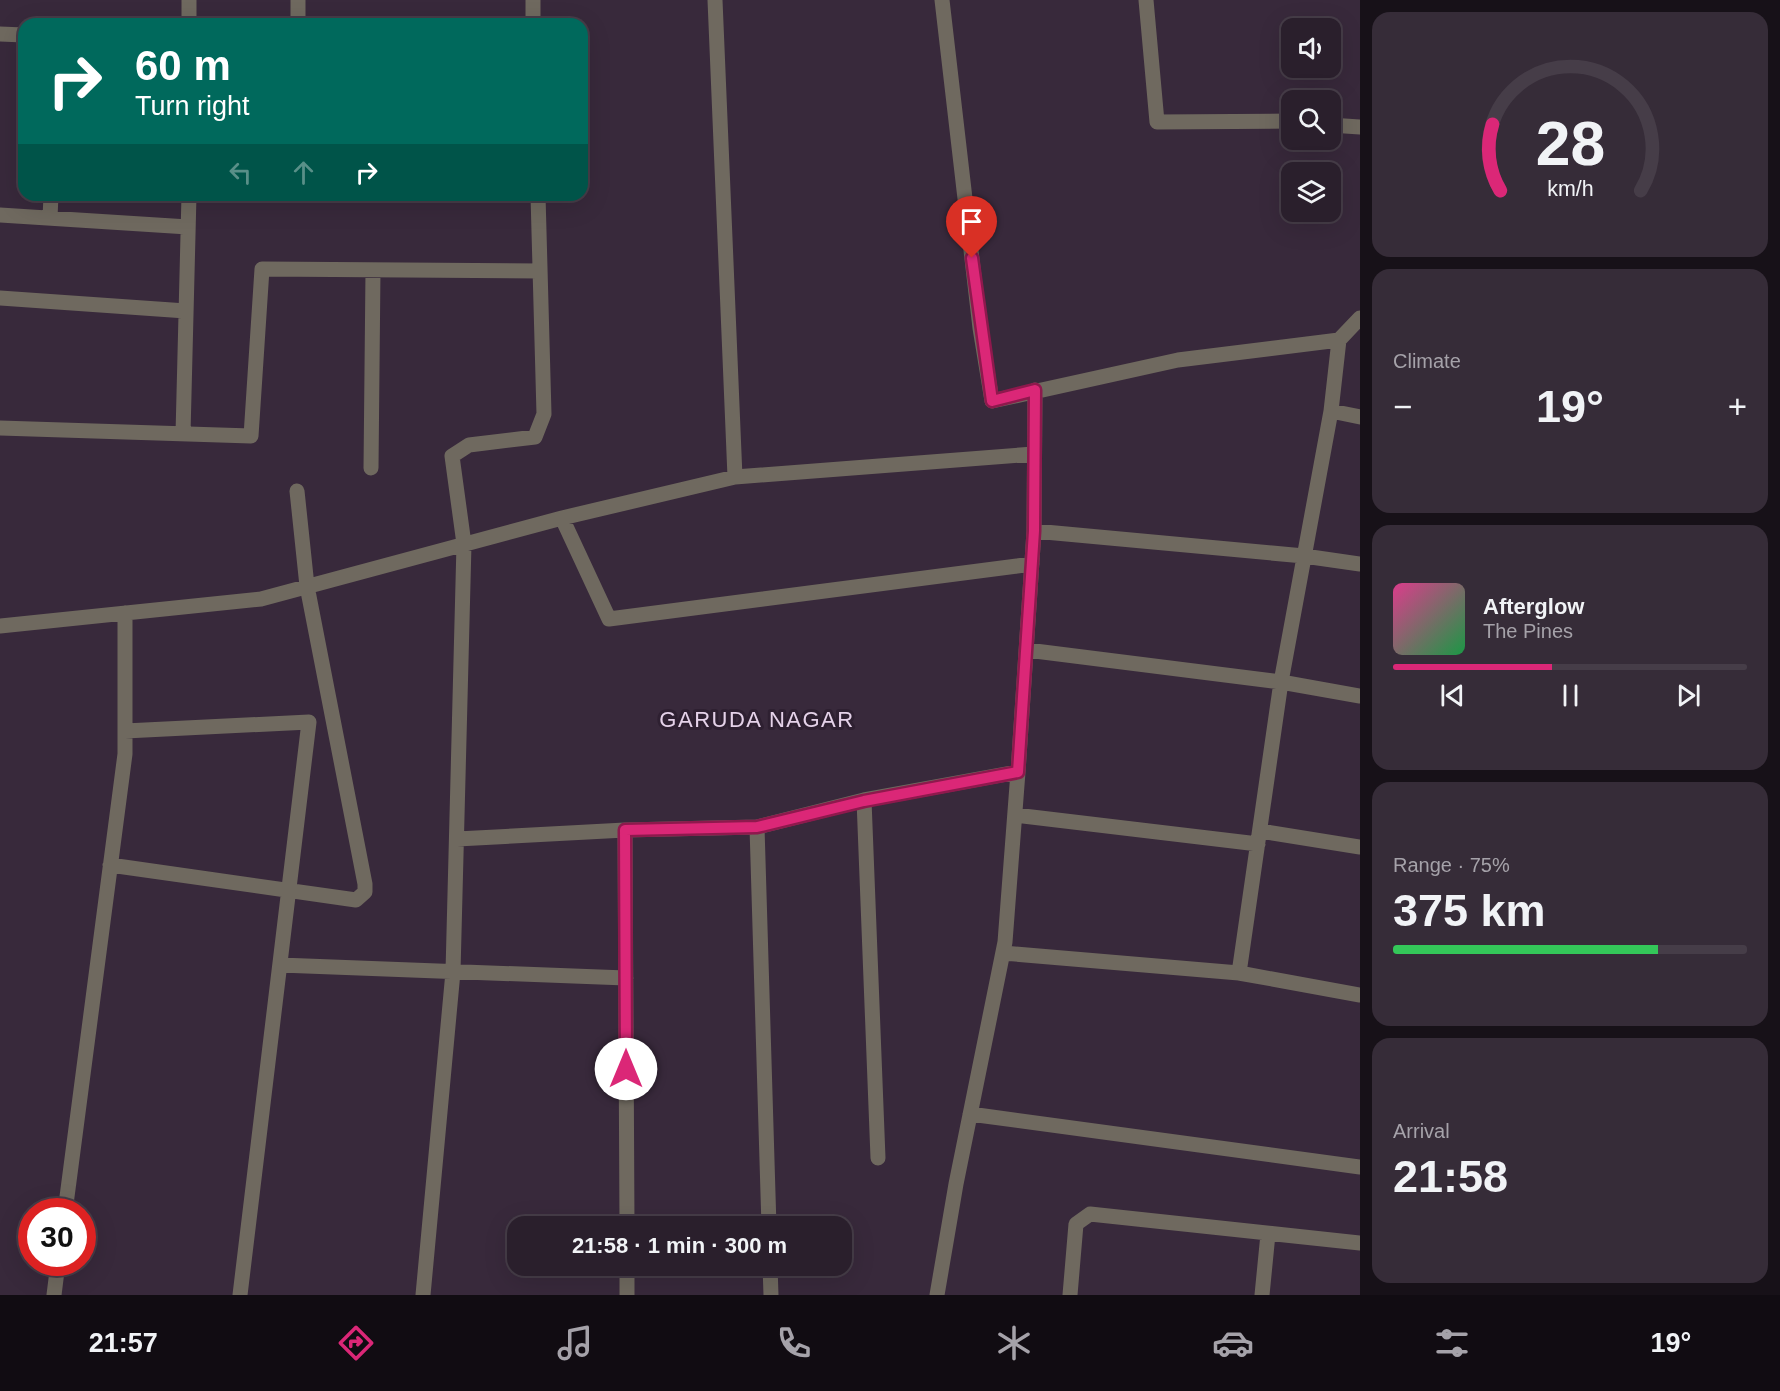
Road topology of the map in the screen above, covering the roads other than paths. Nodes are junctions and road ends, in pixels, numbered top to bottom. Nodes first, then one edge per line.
1 (189, 0) edge
2 (298, 0) edge
3 (533, 0) edge
4 (715, 0) edge
5 (942, 0) edge
6 (1146, 0) edge
7 (189, 18) edge
8 (298, 18) edge
9 (533, 18) edge
10 (0, 34) edge
11 (18, 35) edge
12 (1281, 121) edge
13 (1341, 126) edge
14 (1360, 127) edge
15 (51, 201) edge
16 (189, 201) edge
17 (538, 201) edge
18 (0, 215) edge
19 (50, 218) junction
20 (188, 227) junction
21 (373, 270) junction
22 (540, 271) junction
23 (0, 298) edge
24 (186, 311) junction
25 (1360, 318) edge
26 (1339, 340) junction
27 (1035, 390) junction
28 (1330, 411) junction
29 (1360, 417) edge
30 (0, 428) edge
31 (183, 434) junction
32 (1034, 454) junction
33 (371, 468) dead end
34 (735, 477) junction
35 (297, 492) dead end
36 (562, 518) junction
37 (1034, 531) junction
38 (464, 544) junction
39 (1304, 556) junction
40 (1032, 564) junction
41 (1360, 564) edge
42 (307, 586) junction
43 (125, 613) junction
44 (0, 626) edge
45 (1027, 650) junction
46 (1281, 682) junction
47 (1360, 696) edge
48 (125, 731) junction
49 (1018, 772) junction
50 (864, 801) junction
51 (1015, 815) junction
52 (757, 827) junction
53 (625, 830) junction
54 (1259, 837) junction
55 (456, 838) junction
56 (1360, 848) edge
57 (110, 865) junction
58 (289, 891) junction
59 (1003, 953) junction
60 (280, 964) junction
61 (453, 972) junction
62 (1239, 973) junction
63 (626, 978) junction
64 (1360, 995) edge
65 (970, 1114) junction
66 (878, 1158) dead end
67 (1360, 1167) edge
68 (67, 1198) edge
69 (627, 1216) edge
70 (769, 1216) edge
71 (1268, 1234) junction
72 (1360, 1243) edge
73 (56, 1276) edge
74 (627, 1276) edge
75 (770, 1276) edge
76 (54, 1295) edge
77 (240, 1295) edge
78 (423, 1295) edge
79 (627, 1295) edge
80 (771, 1295) edge
81 (938, 1295) edge
82 (1070, 1295) edge
83 (1262, 1295) edge

1 - 7 street
2 - 8 street
3 - 9 street
4 - 34 street
5 - 27 street
6 - 12 street
10 - 11 street
13 - 14 street
15 - 19 street
16 - 20 street
17 - 22 street
18 - 19 street
19 - 20 street
20 - 24 street
21 - 22 street
21 - 31 street
21 - 33 street
22 - 38 street
23 - 24 street
24 - 31 street
25 - 26 street
26 - 27 street
26 - 28 street
27 - 32 street
28 - 29 street
28 - 39 street
30 - 31 street
32 - 34 street
32 - 37 street
34 - 36 street
35 - 42 street
36 - 38 street
36 - 40 street
37 - 39 street
37 - 40 street
38 - 42 street
38 - 55 street
39 - 41 street
39 - 46 street
40 - 45 street
42 - 43 street
42 - 58 street
43 - 44 street
43 - 48 street
45 - 46 street
45 - 49 street
46 - 47 street
46 - 54 street
48 - 57 street
48 - 58 street
49 - 50 street
49 - 51 street
50 - 52 street
50 - 66 street
51 - 54 street
51 - 59 street
52 - 53 street
52 - 70 street
53 - 55 street
53 - 63 street
54 - 56 street
54 - 62 street
55 - 61 street
57 - 58 street
57 - 68 street
58 - 60 street
59 - 62 street
59 - 65 street
60 - 61 street
60 - 77 street
61 - 63 street
61 - 78 street
62 - 64 street
63 - 69 street
65 - 67 street
65 - 81 street
71 - 72 street
71 - 82 street
71 - 83 street
73 - 76 street
74 - 79 street
75 - 80 street

